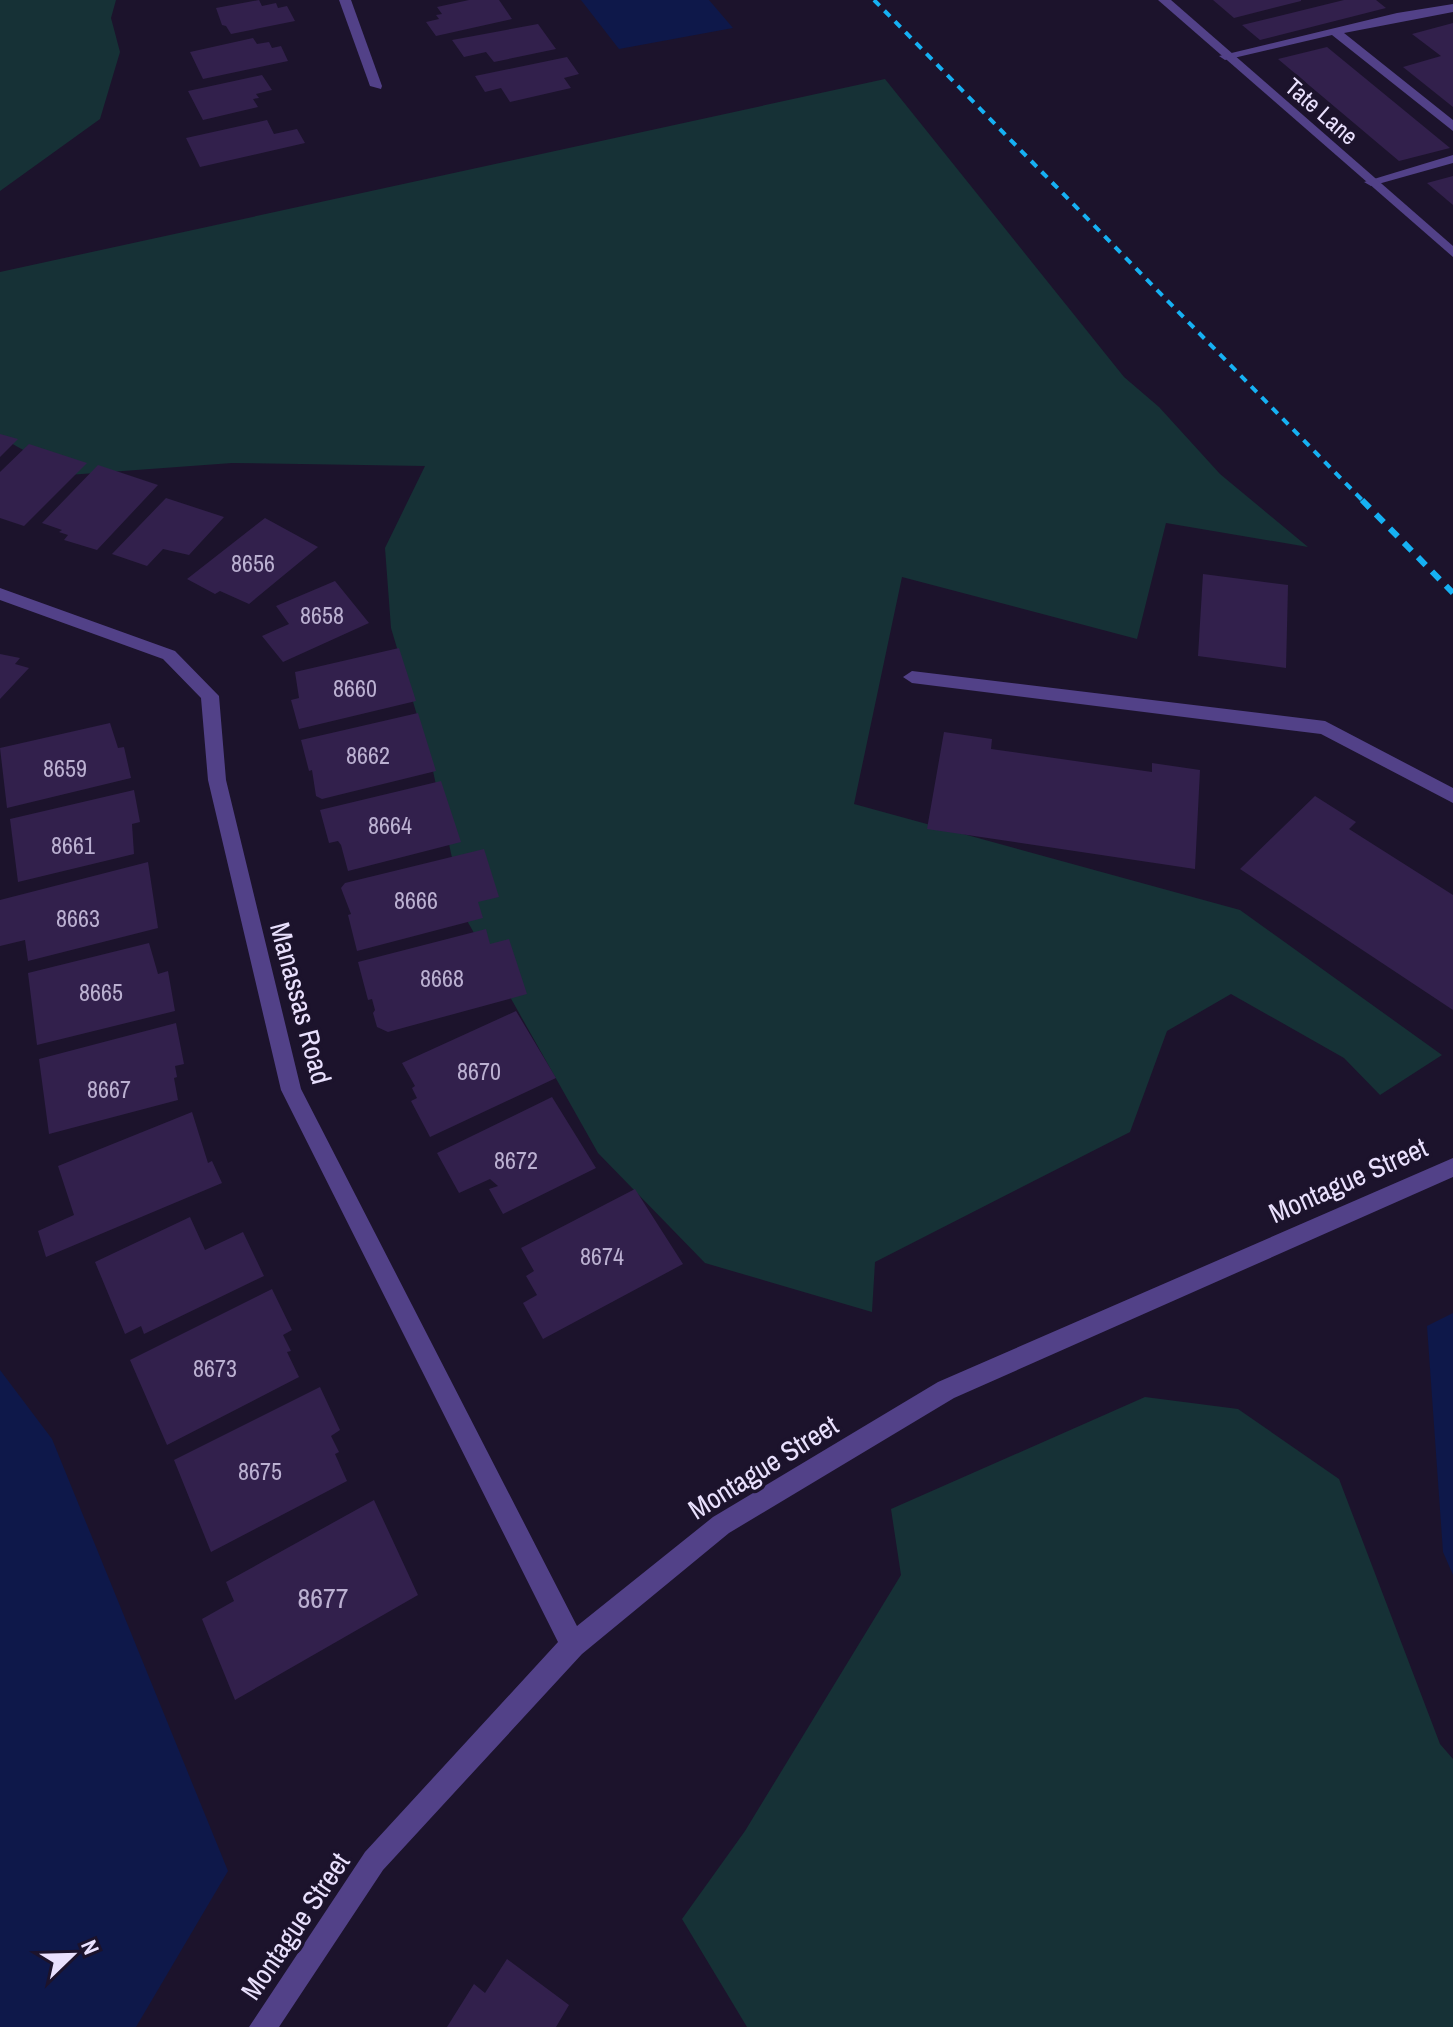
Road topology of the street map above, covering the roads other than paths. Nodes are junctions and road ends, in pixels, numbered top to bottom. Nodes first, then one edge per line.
1 (345, 0) edge
2 (1164, 2) edge
3 (1453, 8) edge
4 (1334, 31) junction
5 (1225, 56) junction
6 (376, 86) dead end
7 (1453, 127) edge
8 (1453, 159) edge
9 (1371, 182) junction
10 (1453, 253) edge
11 (0, 594) edge
12 (912, 677) dead end
13 (1453, 796) edge
14 (1453, 1167) edge
15 (573, 1645) junction
16 (263, 2027) edge

1 - 6 street
2 - 5 street, Tate Lane
3 - 4 street
4 - 5 street
4 - 7 street
5 - 9 street, Tate Lane
8 - 9 street
9 - 10 street, Tate Lane
11 - 15 street, Manassas Road
12 - 13 street
14 - 15 street, Montague Street
15 - 16 street, Montague Street

